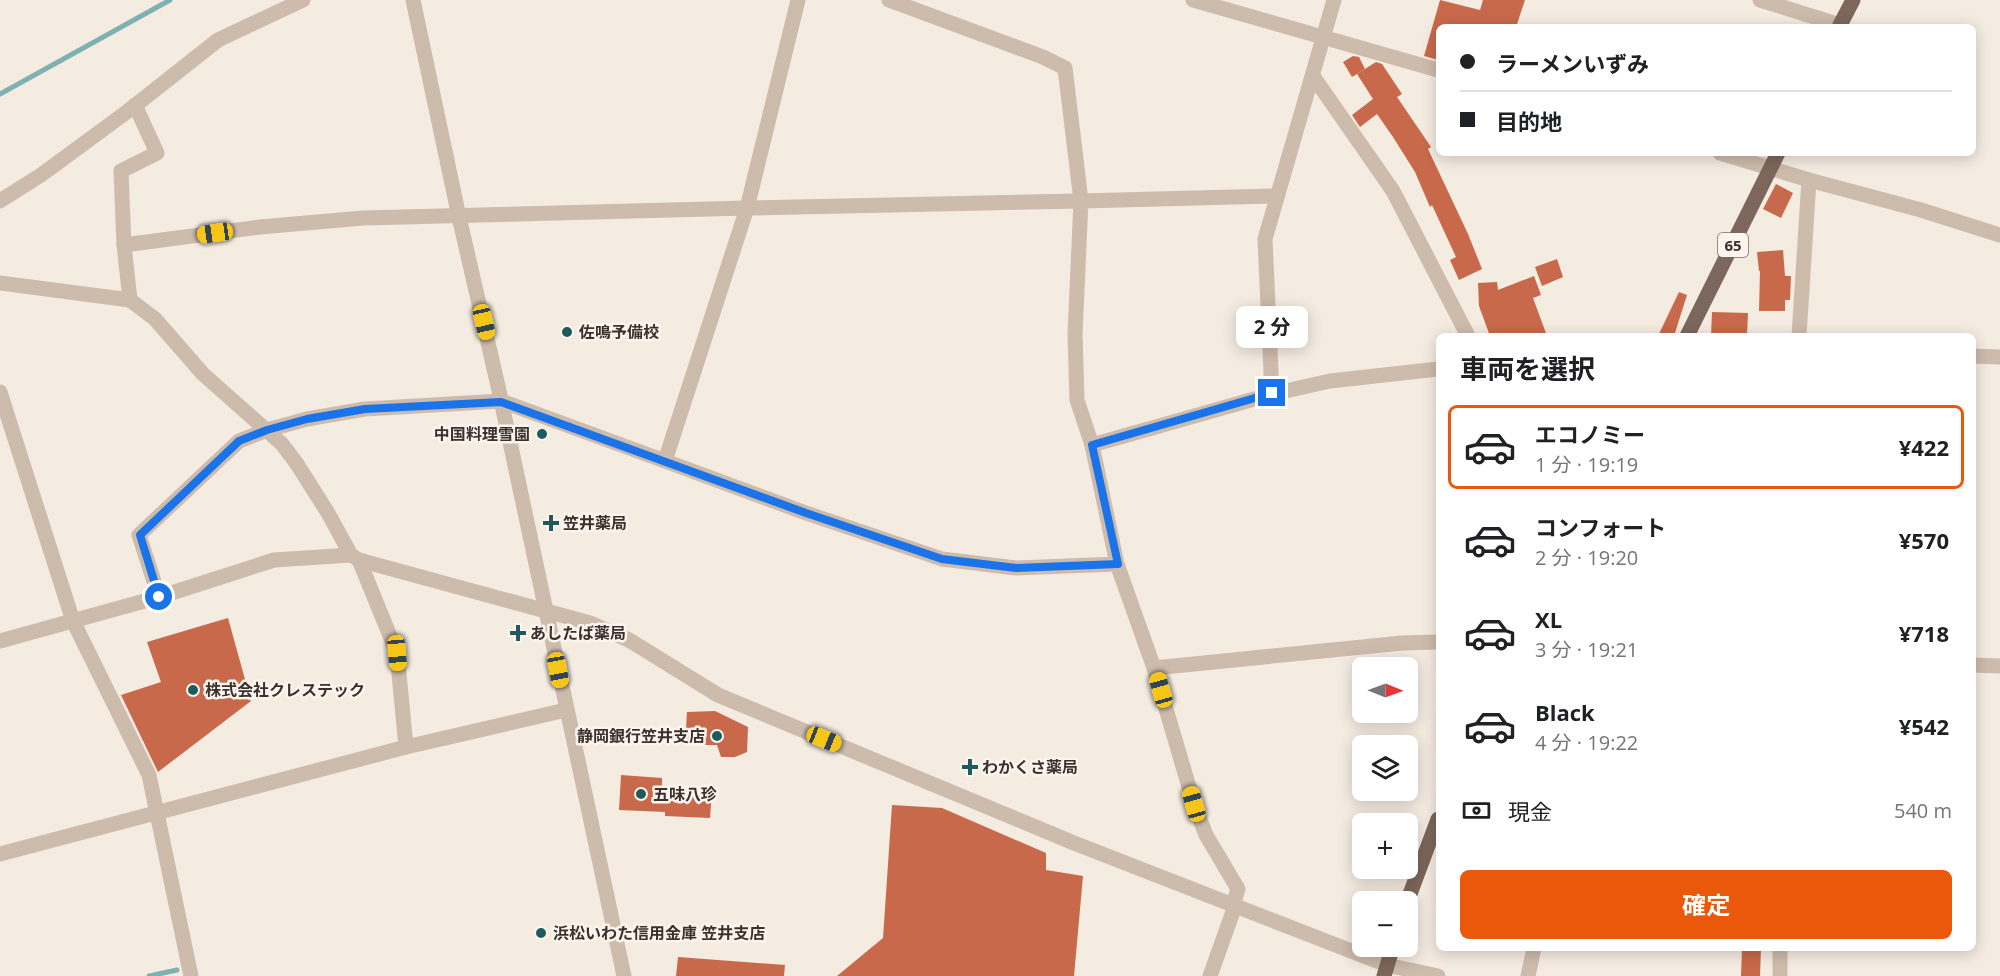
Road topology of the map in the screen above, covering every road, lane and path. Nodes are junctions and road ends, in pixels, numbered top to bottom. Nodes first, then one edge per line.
1 (303, 0) edge
2 (413, 0) edge
3 (798, 0) edge
4 (889, 0) edge
5 (1193, 0) edge
6 (1334, 0) edge
7 (1760, 0) edge
8 (1853, 0) edge
9 (1833, 24) edge
10 (1840, 24) edge
11 (1323, 36) junction
12 (1436, 69) edge
13 (1313, 76) junction
14 (135, 105) junction
15 (1730, 156) edge
16 (1777, 156) edge
17 (1771, 168) junction
18 (1809, 180) junction
19 (1276, 196) junction
20 (0, 201) edge
21 (1081, 201) junction
22 (747, 208) junction
23 (459, 217) junction
24 (2000, 235) edge
25 (124, 245) junction
26 (0, 284) edge
27 (130, 300) junction
28 (1466, 333) edge
29 (1688, 333) edge
30 (1799, 333) edge
31 (1976, 356) edge
32 (2000, 357) edge
33 (1436, 369) edge
34 (0, 392) edge
35 (1272, 393) junction
36 (501, 402) junction
37 (267, 430) junction
38 (7, 436) edge
39 (1092, 445) junction
40 (665, 461) junction
41 (355, 557) junction
42 (1118, 564) junction
43 (159, 597) junction
44 (546, 610) junction
45 (74, 621) junction
46 (0, 641) edge
47 (1436, 642) edge
48 (1976, 665) edge
49 (2000, 666) edge
50 (1154, 668) junction
51 (566, 710) junction
52 (406, 747) junction
53 (158, 814) junction
54 (1436, 824) edge
55 (0, 854) edge
56 (1411, 891) edge
57 (1234, 906) junction
58 (1533, 951) edge
59 (1780, 951) edge
60 (1386, 971) edge
61 (191, 976) edge
62 (624, 976) edge
63 (1209, 976) edge
64 (1438, 976) edge
65 (1528, 976) edge
66 (1780, 976) edge

1 - 14 street
2 - 23 street
3 - 22 street
4 - 21 street
5 - 11 street
6 - 11 street
7 - 9 street
8 - 10 main road
11 - 12 street
11 - 13 street
13 - 19 street
13 - 28 street
14 - 20 street
14 - 25 street
15 - 17 street
16 - 17 main road, 65
17 - 18 street
17 - 29 main road, 65
18 - 24 street
18 - 30 street
19 - 21 street
19 - 35 street
21 - 22 street
21 - 39 street
22 - 23 street
22 - 40 street
23 - 25 street
23 - 36 street
25 - 27 street
26 - 27 street
27 - 37 street
31 - 32 street
33 - 35 street
34 - 38 street
35 - 39 street
36 - 37 street
36 - 40 street
36 - 44 street
37 - 41 street
37 - 43 street
38 - 45 street
39 - 42 street
40 - 42 street
41 - 43 street
41 - 44 street
41 - 52 street
42 - 50 street
43 - 45 street
44 - 51 street
44 - 57 street
45 - 46 street
45 - 53 street
47 - 50 street
48 - 49 street
50 - 57 street
51 - 52 street
51 - 62 street
52 - 53 street
53 - 55 street
53 - 61 street
54 - 56 main road
57 - 60 street
57 - 63 street
58 - 65 street
59 - 66 street
60 - 64 street

